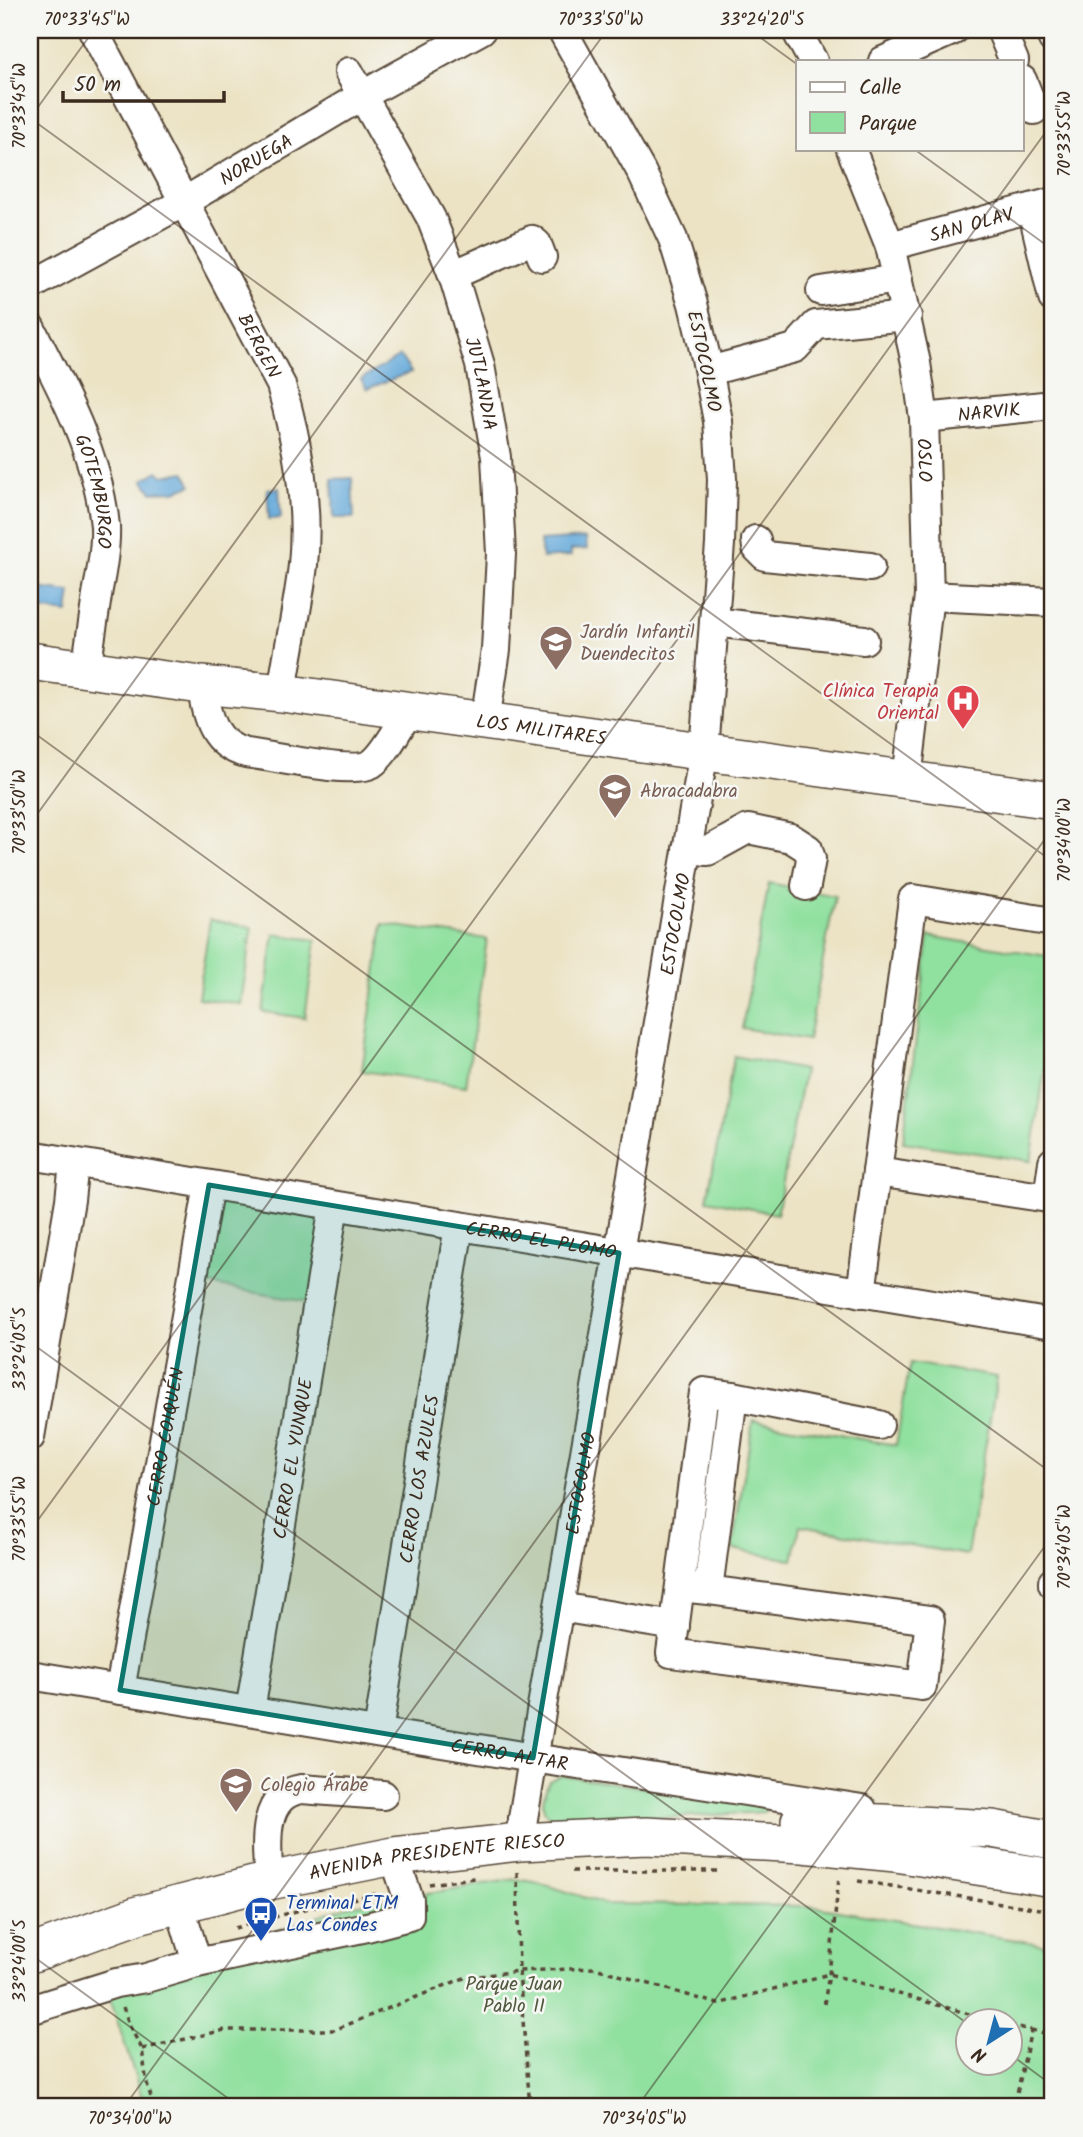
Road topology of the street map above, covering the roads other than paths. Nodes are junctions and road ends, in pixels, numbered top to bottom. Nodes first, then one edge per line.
1 (93, 30) edge
2 (481, 30) edge
3 (562, 30) edge
4 (796, 30) edge
5 (954, 30) edge
6 (1001, 30) edge
7 (1049, 30) edge
8 (924, 36) edge
9 (1053, 39) edge
10 (812, 60) edge
11 (885, 60) edge
12 (1014, 60) edge
13 (356, 83) junction
14 (1024, 85) edge
15 (1034, 110) dead end
16 (851, 150) edge
17 (184, 202) junction
18 (1043, 205) edge
19 (890, 246) junction
20 (542, 257) dead end
21 (453, 275) junction
22 (898, 279) junction
23 (30, 286) edge
24 (821, 291) dead end
25 (1053, 298) edge
26 (907, 316) junction
27 (30, 327) edge
28 (709, 370) junction
29 (1053, 405) edge
30 (924, 418) junction
31 (720, 535) junction
32 (756, 540) junction
33 (795, 544) dead end
34 (870, 567) dead end
35 (929, 596) junction
36 (1053, 602) edge
37 (714, 622) junction
38 (864, 640) dead end
39 (30, 661) edge
40 (86, 669) junction
41 (201, 685) junction
42 (282, 693) junction
43 (410, 710) junction
44 (485, 721) junction
45 (704, 751) junction
46 (908, 779) junction
47 (1053, 800) edge
48 (687, 849) junction
49 (806, 886) dead end
50 (1053, 922) edge
51 (30, 1155) edge
52 (1053, 1162) edge
53 (74, 1163) junction
54 (877, 1172) dead end
55 (209, 1185) junction
56 (334, 1206) junction
57 (459, 1226) junction
58 (619, 1252) junction
59 (861, 1293) junction
60 (1053, 1324) edge
61 (733, 1396) junction
62 (880, 1425) dead end
63 (30, 1437) edge
64 (680, 1587) junction
65 (708, 1590) junction
66 (559, 1607) junction
67 (675, 1626) junction
68 (30, 1675) edge
69 (120, 1690) junction
70 (250, 1711) junction
71 (378, 1732) junction
72 (533, 1758) junction
73 (383, 1795) dead end
74 (992, 1829) junction
75 (646, 1836) junction
76 (1053, 1840) edge
77 (518, 1856) junction
78 (400, 1872) junction
79 (1053, 1878) edge
80 (269, 1881) junction
81 (179, 1903) junction
82 (193, 1951) junction
83 (30, 1954) edge
84 (30, 2010) edge

1 - 17 street, BERGEN
2 - 13 street, NORUEGA
3 - 28 street, ESTOCOLMO
4 - 10 street
5 - 8 street
6 - 12 street
7 - 9 street
8 - 11 street
13 - 17 street, NORUEGA
13 - 21 street, JUTLANDIA
14 - 15 street
16 - 19 street, OSLO
17 - 23 street, NORUEGA
17 - 42 street, BERGEN
18 - 19 street, SAN OLAV
18 - 25 street
19 - 22 street, OSLO
20 - 21 street
21 - 44 street, JUTLANDIA
22 - 24 street
22 - 26 street, OSLO
26 - 28 street
26 - 30 street, OSLO
27 - 40 street, GOTEMBURGO
28 - 31 street, ESTOCOLMO
29 - 30 street, NARVIK
30 - 35 street, OSLO
31 - 32 street
31 - 37 street, ESTOCOLMO
32 - 33 street
32 - 34 street
35 - 36 street
35 - 46 street, OSLO
37 - 38 street
37 - 45 street, ESTOCOLMO
39 - 40 main road, LOS MILITARES
40 - 41 main road, LOS MILITARES
41 - 42 main road, LOS MILITARES
41 - 43 street
42 - 43 main road, LOS MILITARES
43 - 44 main road, LOS MILITARES
44 - 45 main road, LOS MILITARES
45 - 46 main road, LOS MILITARES
45 - 48 street, ESTOCOLMO
46 - 47 main road, LOS MILITARES
48 - 49 street
48 - 58 street, ESTOCOLMO
50 - 59 street
51 - 53 street, CERRO EL PLOMO
52 - 54 street
53 - 55 street, CERRO EL PLOMO
53 - 63 street
55 - 56 street, CERRO EL PLOMO
55 - 69 street, CERRO COIQUÉN
56 - 57 street, CERRO EL PLOMO
56 - 70 street, CERRO EL YUNQUE
57 - 58 street, CERRO EL PLOMO
57 - 71 street, CERRO LOS AZULES
58 - 59 street, CERRO EL PLOMO
58 - 66 street, ESTOCOLMO
59 - 60 street, CERRO EL PLOMO
61 - 62 street
61 - 64 street
61 - 65 street
64 - 65 street
64 - 67 street
65 - 67 street
66 - 67 street
66 - 72 street, ESTOCOLMO
68 - 69 street, CERRO ALTAR
69 - 70 street, CERRO ALTAR
70 - 71 street, CERRO ALTAR
71 - 72 street, CERRO ALTAR
72 - 74 street, CERRO ALTAR
72 - 77 street, ESTOCOLMO
73 - 80 street
74 - 75 main road, AVENIDA PRESIDENTE RIESCO
74 - 76 main road, AVENIDA PRESIDENTE RIESCO
75 - 77 main road, AVENIDA PRESIDENTE RIESCO
75 - 79 main road, AVENIDA PRESIDENTE RIESCO
77 - 78 main road, AVENIDA PRESIDENTE RIESCO
78 - 80 main road, AVENIDA PRESIDENTE RIESCO
78 - 82 street
80 - 81 main road, AVENIDA PRESIDENTE RIESCO
81 - 82 street
81 - 83 main road, AVENIDA PRESIDENTE RIESCO
82 - 84 street

